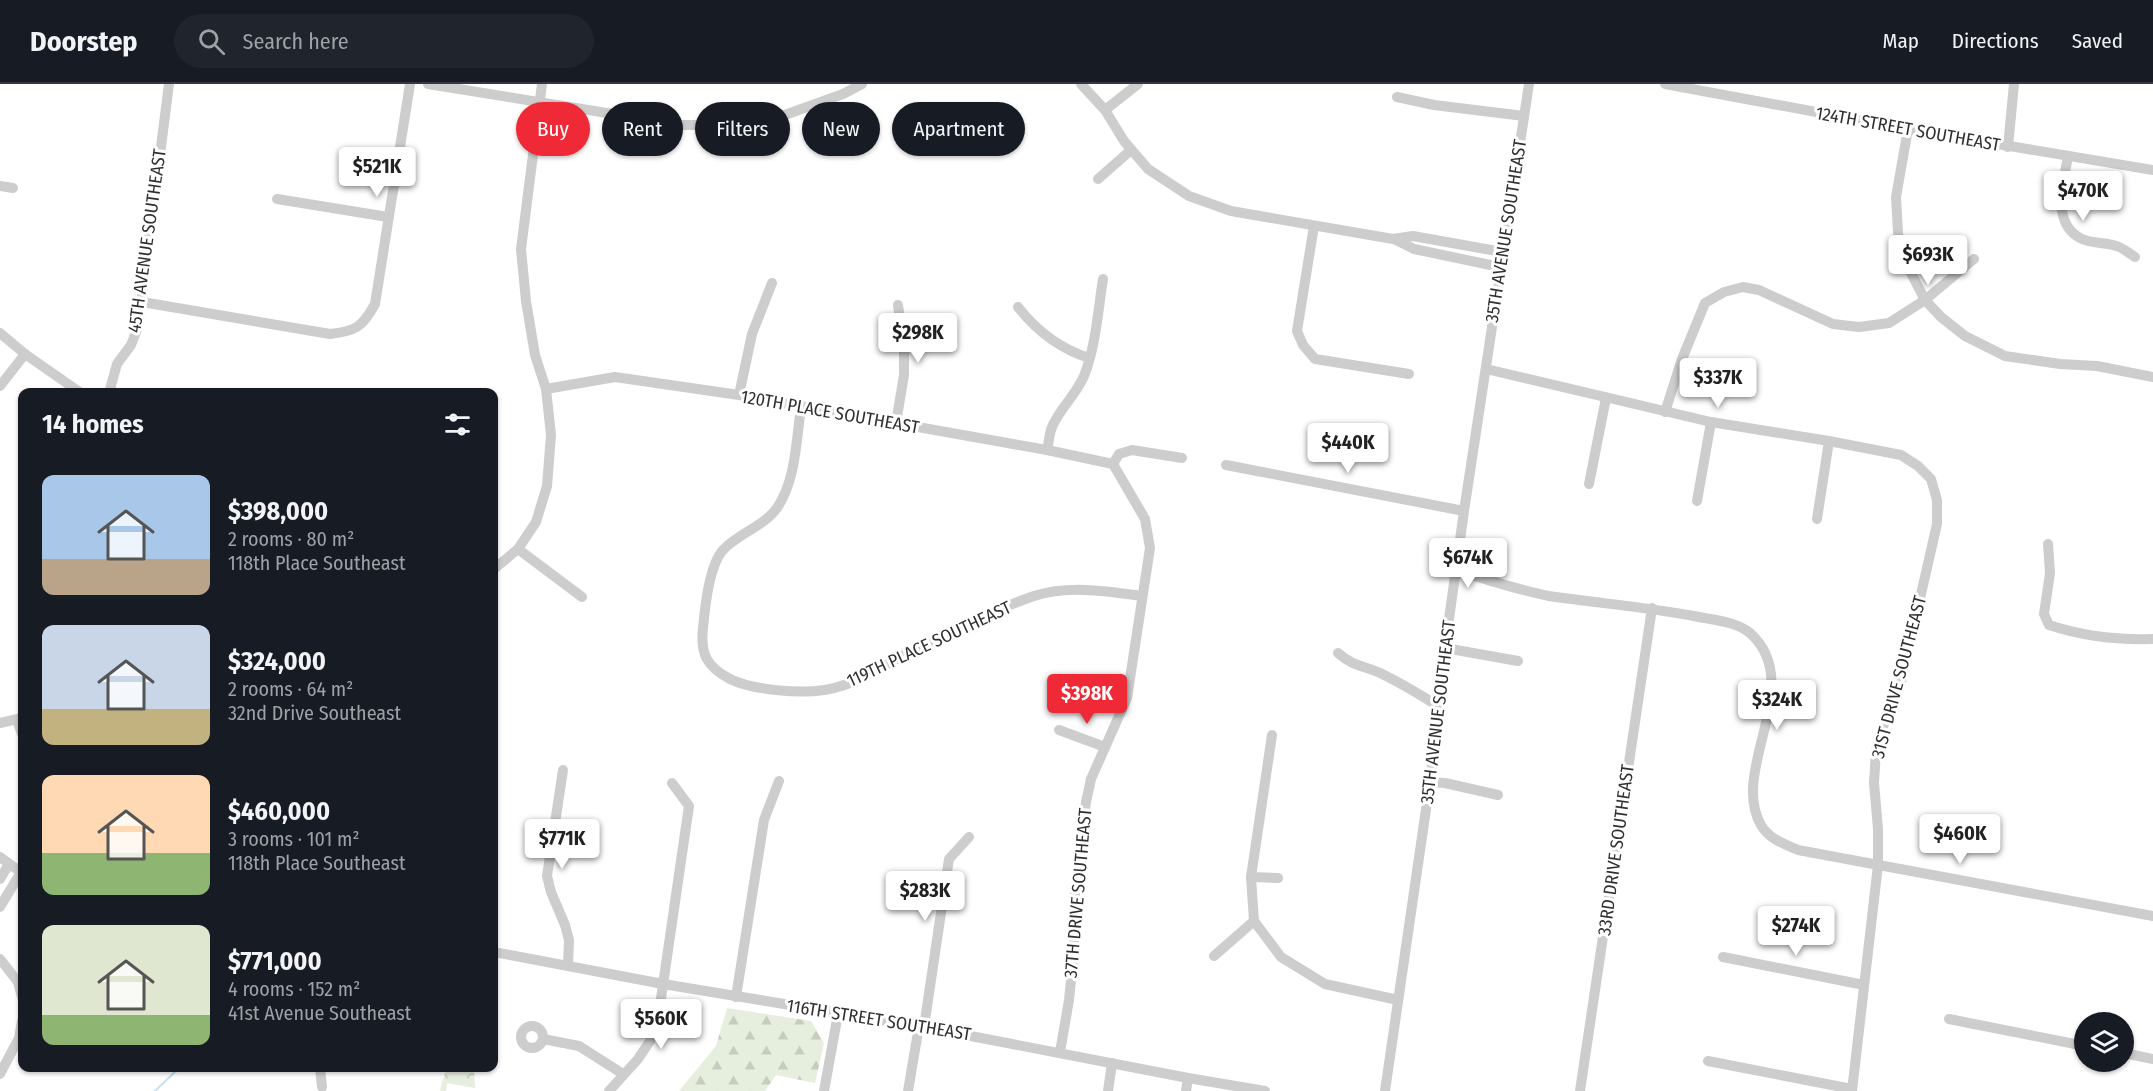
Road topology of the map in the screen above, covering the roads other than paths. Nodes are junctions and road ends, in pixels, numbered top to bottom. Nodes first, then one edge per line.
1 (169, 84) edge
2 (410, 84) edge
3 (428, 84) edge
4 (542, 84) edge
5 (862, 84) edge
6 (1081, 84) edge
7 (1138, 84) edge
8 (1529, 84) edge
9 (1665, 84) edge
10 (2013, 84) edge
11 (1696, 86) edge
12 (1397, 97) dead end
13 (533, 102) edge
14 (539, 102) edge
15 (1105, 110) junction
16 (590, 111) edge
17 (1524, 116) junction
18 (1908, 129) junction
19 (2008, 147) junction
20 (1131, 150) junction
21 (532, 156) edge
22 (2068, 156) junction
23 (2153, 170) edge
24 (1098, 179) dead end
25 (0, 186) edge
26 (13, 188) dead end
27 (277, 198) dead end
28 (388, 217) junction
29 (1314, 226) junction
30 (1393, 239) junction
31 (1503, 252) junction
32 (2135, 257) dead end
33 (1974, 259) dead end
34 (1500, 267) junction
35 (1103, 279) dead end
36 (772, 283) dead end
37 (1924, 300) junction
38 (142, 302) junction
39 (898, 305) dead end
40 (1018, 307) dead end
41 (0, 333) edge
42 (25, 354) junction
43 (1089, 358) junction
44 (1486, 369) junction
45 (1409, 374) dead end
46 (2153, 377) edge
47 (0, 386) edge
48 (74, 388) edge
49 (110, 388) edge
50 (546, 389) junction
51 (739, 395) junction
52 (1606, 398) junction
53 (801, 408) junction
54 (1665, 412) junction
55 (1711, 422) junction
56 (896, 423) junction
57 (1829, 441) junction
58 (1047, 450) junction
59 (1182, 458) dead end
60 (1113, 464) junction
61 (1226, 465) dead end
62 (1589, 484) dead end
63 (1697, 501) dead end
64 (1464, 511) junction
65 (1817, 519) dead end
66 (2048, 544) dead end
67 (518, 549) junction
68 (498, 566) edge
69 (1456, 571) junction
70 (582, 597) dead end
71 (1142, 597) junction
72 (1652, 608) junction
73 (2153, 639) edge
74 (1445, 648) junction
75 (1338, 653) dead end
76 (1518, 661) dead end
77 (1438, 706) junction
78 (18, 719) edge
79 (0, 723) edge
80 (1059, 730) dead end
81 (1272, 735) dead end
82 (1105, 747) junction
83 (563, 770) dead end
84 (779, 781) dead end
85 (1430, 782) junction
86 (672, 783) dead end
87 (1498, 795) dead end
88 (969, 837) dead end
89 (4, 861) edge
90 (1878, 865) junction
91 (18, 870) edge
92 (1251, 877) junction
93 (1278, 878) dead end
94 (0, 879) edge
95 (18, 879) edge
96 (0, 907) edge
97 (2153, 916) edge
98 (1254, 921) junction
99 (498, 953) edge
100 (1214, 956) dead end
101 (1723, 957) dead end
102 (0, 959) edge
103 (568, 965) junction
104 (18, 979) edge
105 (663, 984) junction
106 (1864, 985) junction
107 (736, 997) junction
108 (1398, 1000) junction
109 (838, 1014) junction
110 (1949, 1019) dead end
111 (922, 1026) junction
112 (543, 1039) dead end
113 (18, 1043) edge
114 (2074, 1044) edge
115 (1060, 1052) junction
116 (2134, 1055) edge
117 (2153, 1059) edge
118 (1708, 1061) dead end
119 (1112, 1063) junction
120 (1, 1071) edge
121 (320, 1072) edge
122 (623, 1074) junction
123 (1188, 1078) junction
124 (319, 1090) edge
125 (1852, 1090) edge
126 (609, 1091) edge
127 (824, 1091) edge
128 (908, 1091) edge
129 (1108, 1091) edge
130 (1186, 1091) edge
131 (1265, 1091) edge
132 (1385, 1091) edge
133 (1580, 1091) edge

1 - 38 street, 45TH AVENUE SOUTHEAST
2 - 28 street
3 - 13 street
4 - 14 street
5 - 16 street
6 - 15 street
7 - 15 street
8 - 17 street, 35TH AVENUE SOUTHEAST
9 - 11 street, 124TH STREET SOUTHEAST
10 - 19 street
11 - 18 street, 124TH STREET SOUTHEAST
12 - 17 street
15 - 20 street
17 - 31 street, 35TH AVENUE SOUTHEAST
18 - 19 street, 124TH STREET SOUTHEAST
18 - 37 street
19 - 22 street, 124TH STREET SOUTHEAST
20 - 24 street
20 - 29 street
21 - 50 street
22 - 23 street, 124TH STREET SOUTHEAST
22 - 32 street
25 - 26 street
27 - 28 street
28 - 38 street
29 - 30 street
29 - 45 street
30 - 31 street
30 - 34 street
31 - 34 street, 35TH AVENUE SOUTHEAST
33 - 37 street
34 - 44 street, 35TH AVENUE SOUTHEAST
35 - 43 street
36 - 51 street
37 - 46 street
37 - 54 street
38 - 49 street, 45TH AVENUE SOUTHEAST
39 - 56 street
40 - 43 street
41 - 42 street
42 - 47 street
42 - 48 street
43 - 58 street
44 - 52 street
44 - 64 street, 35TH AVENUE SOUTHEAST
50 - 51 street, 120TH PLACE SOUTHEAST
50 - 67 street
51 - 53 street, 120TH PLACE SOUTHEAST
52 - 54 street
52 - 62 street
53 - 56 street, 120TH PLACE SOUTHEAST
53 - 71 street, 119TH PLACE SOUTHEAST
54 - 55 street
55 - 57 street
55 - 63 street
56 - 58 street, 120TH PLACE SOUTHEAST
57 - 65 street
57 - 90 street, 31ST DRIVE SOUTHEAST
58 - 60 street, 120TH PLACE SOUTHEAST
59 - 60 street
60 - 71 street, 37TH DRIVE SOUTHEAST
61 - 64 street
64 - 69 street, 35TH AVENUE SOUTHEAST
66 - 73 street
67 - 68 street
67 - 70 street
69 - 72 street
69 - 74 street, 35TH AVENUE SOUTHEAST
71 - 82 street, 37TH DRIVE SOUTHEAST
72 - 90 street
72 - 133 street, 33RD DRIVE SOUTHEAST
74 - 76 street
74 - 77 street, 35TH AVENUE SOUTHEAST
75 - 77 street
77 - 85 street, 35TH AVENUE SOUTHEAST
78 - 79 street
80 - 82 street
81 - 92 street
82 - 115 street, 37TH DRIVE SOUTHEAST
83 - 103 street
84 - 107 street
85 - 87 street
85 - 108 street, 35TH AVENUE SOUTHEAST
86 - 105 street
88 - 111 street
89 - 91 street
89 - 94 street
90 - 97 street
90 - 106 street, 31ST DRIVE SOUTHEAST
92 - 93 street
92 - 98 street
95 - 96 street
98 - 100 street
98 - 108 street
99 - 103 street, 116TH STREET SOUTHEAST
101 - 106 street
102 - 104 street
103 - 105 street, 116TH STREET SOUTHEAST
105 - 107 street, 116TH STREET SOUTHEAST
105 - 122 street
106 - 125 street, 31ST DRIVE SOUTHEAST
107 - 109 street, 116TH STREET SOUTHEAST
108 - 132 street, 35TH AVENUE SOUTHEAST
109 - 111 street, 116TH STREET SOUTHEAST
109 - 127 street
110 - 114 street
111 - 115 street, 116TH STREET SOUTHEAST
111 - 128 street
112 - 122 street
113 - 120 street
115 - 119 street, 116TH STREET SOUTHEAST
116 - 117 street
118 - 125 street
119 - 123 street, 116TH STREET SOUTHEAST
119 - 129 street
121 - 124 street
122 - 126 street
123 - 130 street
123 - 131 street, 116TH STREET SOUTHEAST

